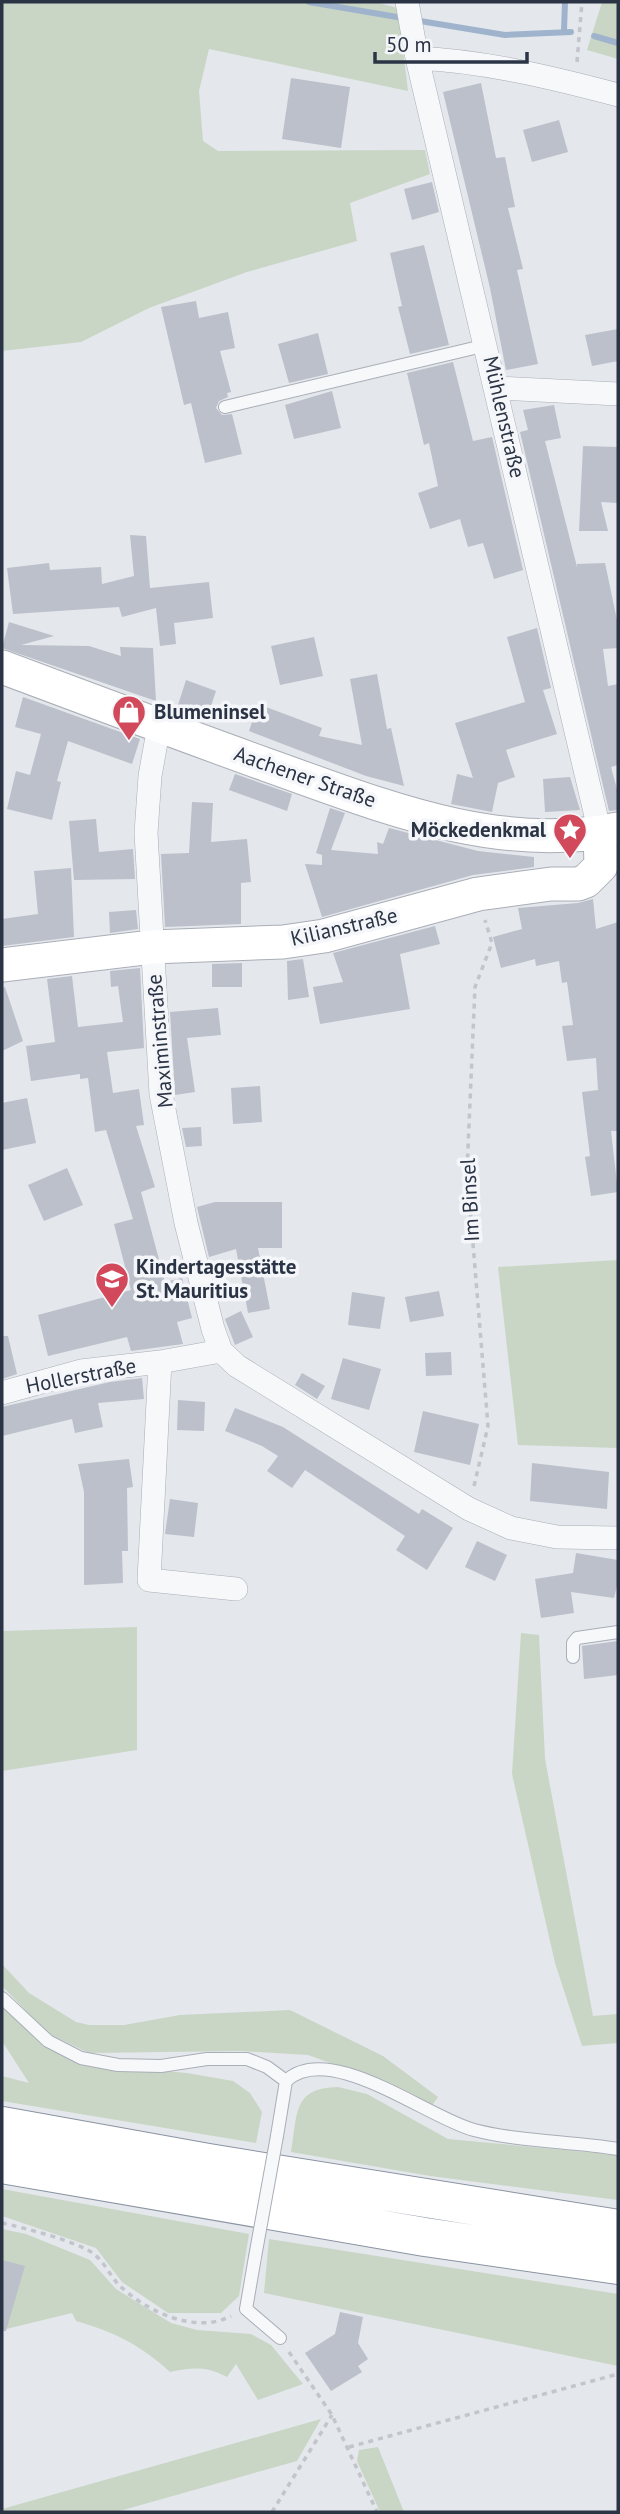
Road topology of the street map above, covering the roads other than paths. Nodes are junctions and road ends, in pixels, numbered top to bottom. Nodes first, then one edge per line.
1 (408, 5) edge
2 (415, 48) junction
3 (618, 95) edge
4 (487, 345) junction
5 (497, 388) junction
6 (618, 394) edge
7 (225, 407) dead end
8 (2, 667) edge
9 (159, 726) junction
10 (609, 831) edge
11 (610, 874) edge
12 (152, 947) junction
13 (2, 965) edge
14 (221, 1351) junction
15 (160, 1362) junction
16 (2, 1392) edge
17 (618, 1538) edge
18 (236, 1589) dead end
19 (618, 1632) edge
20 (573, 1657) dead end
21 (2, 1998) edge
22 (286, 2081) junction
23 (2, 2126) edge
24 (618, 2149) edge
25 (2, 2164) edge
26 (618, 2229) edge
27 (618, 2265) edge
28 (280, 2338) road end

1 - 2 street, Mühlenstraße
2 - 3 street
2 - 4 street, Mühlenstraße
4 - 5 street, Mühlenstraße
4 - 7 lane
5 - 6 street
5 - 10 street, Mühlenstraße
8 - 9 street, Aachener Straße
9 - 10 street, Aachener Straße
9 - 12 street, Maximinstraße
10 - 11 street, Kilianstraße
11 - 12 street, Kilianstraße
12 - 13 street, Kilianstraße
12 - 14 street, Maximinstraße
14 - 15 street
14 - 17 street
15 - 16 street, Hollerstraße
15 - 18 street
19 - 20 lane
21 - 22 lane
22 - 24 lane
22 - 28 lane, bridge
23 - 26 highway
25 - 27 highway

